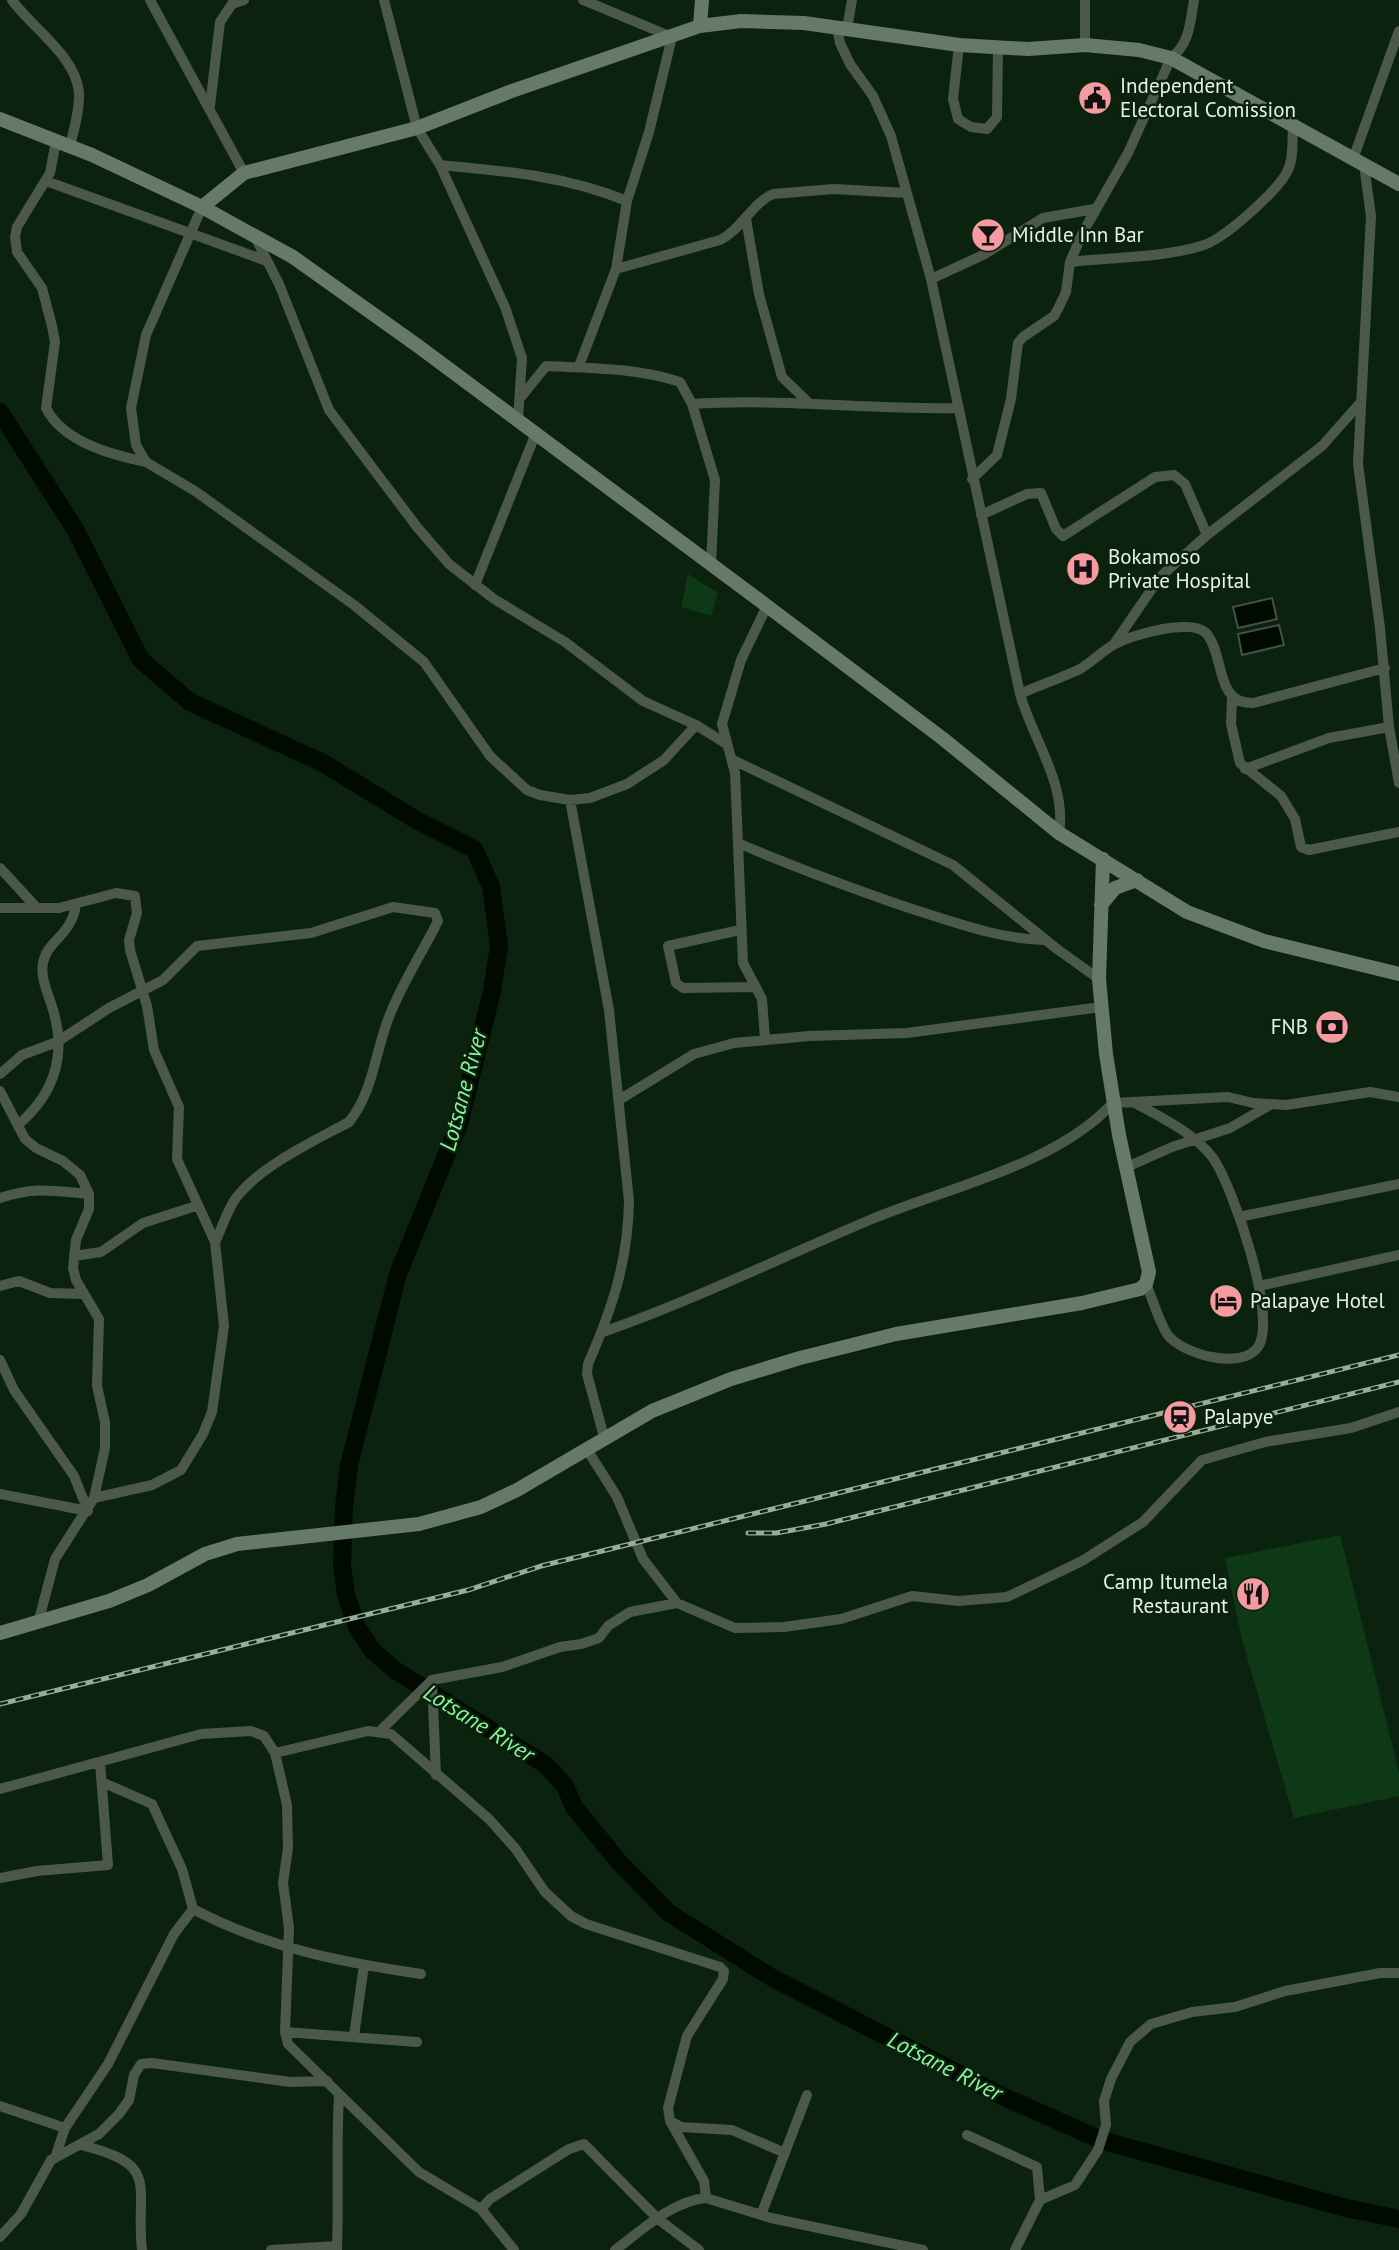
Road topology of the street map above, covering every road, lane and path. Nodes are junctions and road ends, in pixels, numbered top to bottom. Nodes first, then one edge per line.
1 (12, 0) edge
2 (150, 0) edge
3 (244, 0) edge
4 (384, 0) edge
5 (583, 0) edge
6 (702, 0) edge
7 (852, 0) edge
8 (1085, 0) edge
9 (1194, 0) edge
10 (700, 26) junction
11 (842, 28) junction
12 (1399, 31) edge
13 (672, 37) junction
14 (959, 45) junction
15 (1085, 45) junction
16 (998, 48) junction
17 (1171, 58) junction
18 (210, 107) junction
19 (0, 119) edge
20 (1293, 127) junction
21 (417, 128) junction
22 (63, 144) junction
23 (1359, 162) junction
24 (440, 165) junction
25 (244, 173) junction
26 (46, 181) junction
27 (1399, 184) edge
28 (906, 193) junction
29 (627, 201) junction
30 (202, 207) junction
31 (1094, 209) junction
32 (746, 219) junction
33 (193, 231) junction
34 (254, 234) junction
35 (264, 260) junction
36 (1070, 262) junction
37 (616, 269) junction
38 (931, 279) junction
39 (522, 358) junction
40 (546, 366) junction
41 (579, 366) junction
42 (522, 397) junction
43 (1361, 402) junction
44 (692, 404) junction
45 (810, 404) junction
46 (959, 408) junction
47 (518, 420) junction
48 (536, 433) junction
49 (146, 462) junction
50 (972, 479) junction
51 (981, 515) junction
52 (1207, 535) junction
53 (711, 564) junction
54 (475, 584) junction
55 (767, 606) junction
56 (1114, 644) junction
57 (1385, 668) junction
58 (1020, 694) junction
59 (1232, 698) junction
60 (696, 725) junction
61 (1389, 727) junction
62 (725, 743) junction
63 (733, 760) junction
64 (1245, 769) junction
65 (1399, 783) edge
66 (570, 800) junction
67 (1399, 832) edge
68 (1059, 833) junction
69 (738, 843) junction
70 (1103, 859) junction
71 (0, 868) edge
72 (1137, 880) junction
73 (76, 904) junction
74 (1101, 906) junction
75 (36, 907) junction
76 (0, 908) edge
77 (740, 930) junction
78 (1045, 940) junction
79 (1399, 974) edge
80 (1099, 979) junction
81 (756, 988) junction
82 (143, 993) junction
83 (1101, 1007) junction
84 (765, 1039) junction
85 (57, 1042) junction
86 (0, 1074) edge
87 (0, 1091) edge
88 (1399, 1097) edge
89 (619, 1100) junction
90 (1134, 1102) junction
91 (1113, 1103) junction
92 (1271, 1104) junction
93 (18, 1125) junction
94 (1195, 1141) junction
95 (1127, 1167) junction
96 (1399, 1184) edge
97 (89, 1194) junction
98 (0, 1198) edge
99 (196, 1206) junction
100 (1239, 1217) junction
101 (215, 1242) junction
102 (1399, 1255) edge
103 (74, 1256) junction
104 (1146, 1284) junction
105 (0, 1286) edge
106 (1259, 1286) junction
107 (83, 1294) junction
108 (603, 1332) junction
109 (0, 1360) edge
110 (1399, 1412) edge
111 (604, 1437) junction
112 (586, 1448) junction
113 (0, 1494) edge
114 (94, 1498) junction
115 (88, 1511) junction
116 (677, 1604) junction
117 (38, 1623) junction
118 (0, 1633) edge
119 (432, 1680) junction
120 (381, 1730) junction
121 (275, 1753) junction
122 (100, 1762) junction
123 (436, 1775) junction
124 (104, 1783) junction
125 (0, 1789) edge
126 (0, 1878) edge
127 (193, 1909) junction
128 (288, 1949) junction
129 (364, 1965) junction
130 (1399, 1973) edge
131 (421, 1974) dead end
132 (285, 2032) junction
133 (354, 2036) junction
134 (417, 2042) dead end
135 (327, 2081) junction
136 (338, 2095) junction
137 (807, 2095) dead end
138 (0, 2106) edge
139 (670, 2121) junction
140 (65, 2128) junction
141 (967, 2135) dead end
142 (81, 2145) junction
143 (785, 2153) junction
144 (56, 2155) junction
145 (706, 2198) junction
146 (1040, 2200) junction
147 (481, 2209) junction
148 (761, 2215) junction
149 (658, 2219) junction
150 (0, 2237) edge
151 (337, 2248) edge
152 (142, 2250) edge
153 (271, 2250) edge
154 (514, 2250) edge
155 (615, 2250) edge
156 (699, 2250) edge
157 (923, 2250) edge
158 (1015, 2250) edge

1 - 22 street
2 - 18 street
3 - 18 street
4 - 21 street
5 - 13 street
6 - 10 street
7 - 11 street
8 - 15 street
9 - 17 street
10 - 11 street
10 - 13 street
11 - 14 street
11 - 28 street
12 - 23 street
13 - 21 street
13 - 29 street
14 - 16 street
14 - 16 street
15 - 16 street
15 - 17 street
17 - 20 street
17 - 31 street
18 - 25 street
19 - 22 street
20 - 23 street
20 - 36 street
21 - 24 street
21 - 25 street
22 - 26 street
22 - 30 street
23 - 27 street
23 - 43 street
24 - 29 street
24 - 39 street
25 - 30 street
26 - 33 street
26 - 49 street
28 - 32 street
28 - 38 street
29 - 37 street
30 - 33 street
30 - 34 street
31 - 36 street
31 - 38 street
32 - 37 street
32 - 45 street
33 - 35 street
33 - 49 street
34 - 35 street
34 - 47 street
35 - 54 street
36 - 50 street
37 - 41 street
38 - 46 street
39 - 40 street
39 - 42 street
40 - 41 street
40 - 42 street
41 - 44 street
42 - 47 street
43 - 52 street
43 - 57 street
44 - 45 street
44 - 53 street
45 - 46 street
46 - 50 street
47 - 48 street
48 - 53 street
48 - 54 street
49 - 66 street
50 - 51 street
51 - 52 street
51 - 58 street
52 - 56 street
53 - 55 street
54 - 60 street
55 - 62 street
55 - 68 street
56 - 58 street
56 - 59 street
57 - 59 street
57 - 61 street
58 - 68 street
59 - 64 street
60 - 62 street
60 - 66 street
61 - 64 street
61 - 65 street
62 - 63 street
63 - 69 street
63 - 78 street
64 - 67 street
66 - 89 street
68 - 70 street
69 - 77 street
69 - 78 street
70 - 72 street
70 - 74 street
71 - 75 street
72 - 74 street
72 - 79 street
73 - 75 street
73 - 82 street
73 - 85 street
74 - 80 street
75 - 76 street
77 - 81 street
77 - 81 street
78 - 80 street
80 - 83 street
81 - 84 street
82 - 85 street
82 - 99 street
82 - 101 street
83 - 84 street
83 - 91 street
84 - 89 street
85 - 86 street
85 - 93 street
87 - 93 street
88 - 92 street
89 - 108 street
90 - 91 street
90 - 92 street
90 - 94 street
91 - 95 street
91 - 108 street
92 - 94 street
93 - 97 street
94 - 95 street
94 - 100 street
95 - 104 street
96 - 100 street
97 - 98 street
97 - 103 street
99 - 101 street
99 - 103 street
100 - 106 street
101 - 114 street
102 - 106 street
103 - 107 street
104 - 106 street
104 - 111 street
105 - 107 street
107 - 114 street
108 - 111 street
109 - 115 street
110 - 116 street
111 - 112 street
112 - 116 street
112 - 117 street
113 - 115 street
114 - 115 street
115 - 117 street
116 - 119 street
117 - 118 street
119 - 120 street
119 - 123 street
120 - 121 street
120 - 123 street
121 - 122 street
121 - 128 street
122 - 124 street
122 - 125 street
123 - 139 street
124 - 126 street
124 - 127 street
127 - 128 street
127 - 140 street
128 - 129 street
128 - 132 street
129 - 131 street
129 - 133 street
130 - 146 street
132 - 133 street
132 - 135 street
133 - 134 street
135 - 136 street
135 - 142 street
136 - 147 street
136 - 151 street
137 - 143 street
138 - 140 street
139 - 143 street
139 - 145 street
140 - 144 street
141 - 146 street
142 - 144 street
142 - 152 street
143 - 148 street
144 - 150 street
145 - 148 street
145 - 149 street
146 - 158 street
147 - 149 street
147 - 154 street
148 - 157 street
149 - 155 street
149 - 156 street
151 - 153 street

